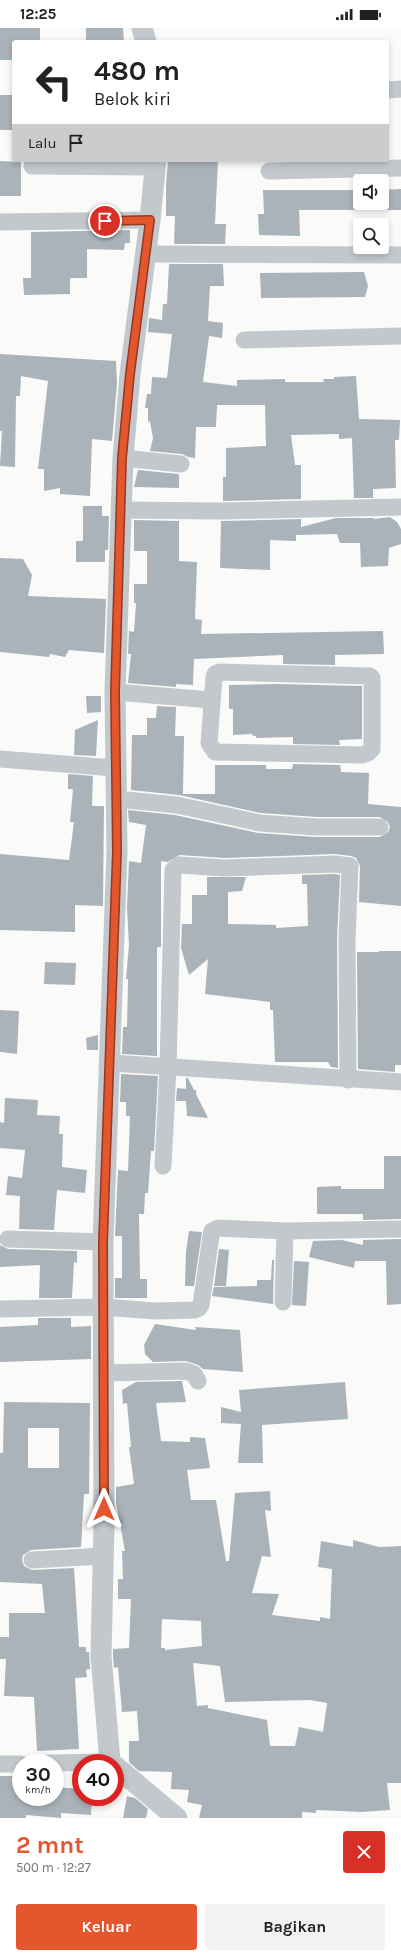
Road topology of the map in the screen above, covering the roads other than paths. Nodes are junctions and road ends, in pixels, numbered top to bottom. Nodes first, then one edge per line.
1 (142, 28) edge
2 (145, 40) edge
3 (389, 90) edge
4 (401, 90) edge
5 (155, 164) edge
6 (32, 166) dead end
7 (401, 168) edge
8 (269, 171) dead end
9 (150, 220) junction
10 (0, 222) edge
11 (145, 254) junction
12 (401, 255) edge
13 (401, 336) edge
14 (244, 340) dead end
15 (122, 458) junction
16 (181, 464) dead end
17 (401, 508) edge
18 (121, 510) junction
19 (115, 692) junction
20 (202, 700) junction
21 (0, 759) edge
22 (115, 768) junction
23 (116, 799) junction
24 (380, 827) dead end
25 (111, 1063) junction
26 (163, 1066) junction
27 (348, 1080) junction
28 (401, 1082) edge
29 (163, 1166) dead end
30 (401, 1229) edge
31 (285, 1231) junction
32 (8, 1239) dead end
33 (103, 1242) junction
34 (282, 1302) dead end
35 (104, 1307) junction
36 (0, 1309) edge
37 (103, 1373) junction
38 (198, 1381) dead end
39 (103, 1556) junction
40 (32, 1560) dead end
41 (111, 1754) edge
42 (0, 1764) edge
43 (12, 1764) edge
44 (124, 1774) edge
45 (177, 1818) edge

1 - 2 street
3 - 4 street
5 - 6 street
5 - 9 street
7 - 8 street
9 - 10 street
9 - 11 street
11 - 12 street
11 - 15 street
13 - 14 street
15 - 16 street
15 - 18 street
17 - 18 street
18 - 19 street
19 - 20 street
19 - 22 street
20 - 20 street
21 - 22 street
22 - 23 street
23 - 24 street
23 - 25 street
25 - 26 street
25 - 33 street
26 - 27 street
26 - 27 street
26 - 29 street
27 - 28 street
30 - 31 street
31 - 34 street
31 - 35 street
32 - 33 street
33 - 35 street
35 - 36 street
35 - 37 street
37 - 38 street
37 - 39 street
39 - 40 street
39 - 41 street
42 - 43 street
44 - 45 street

